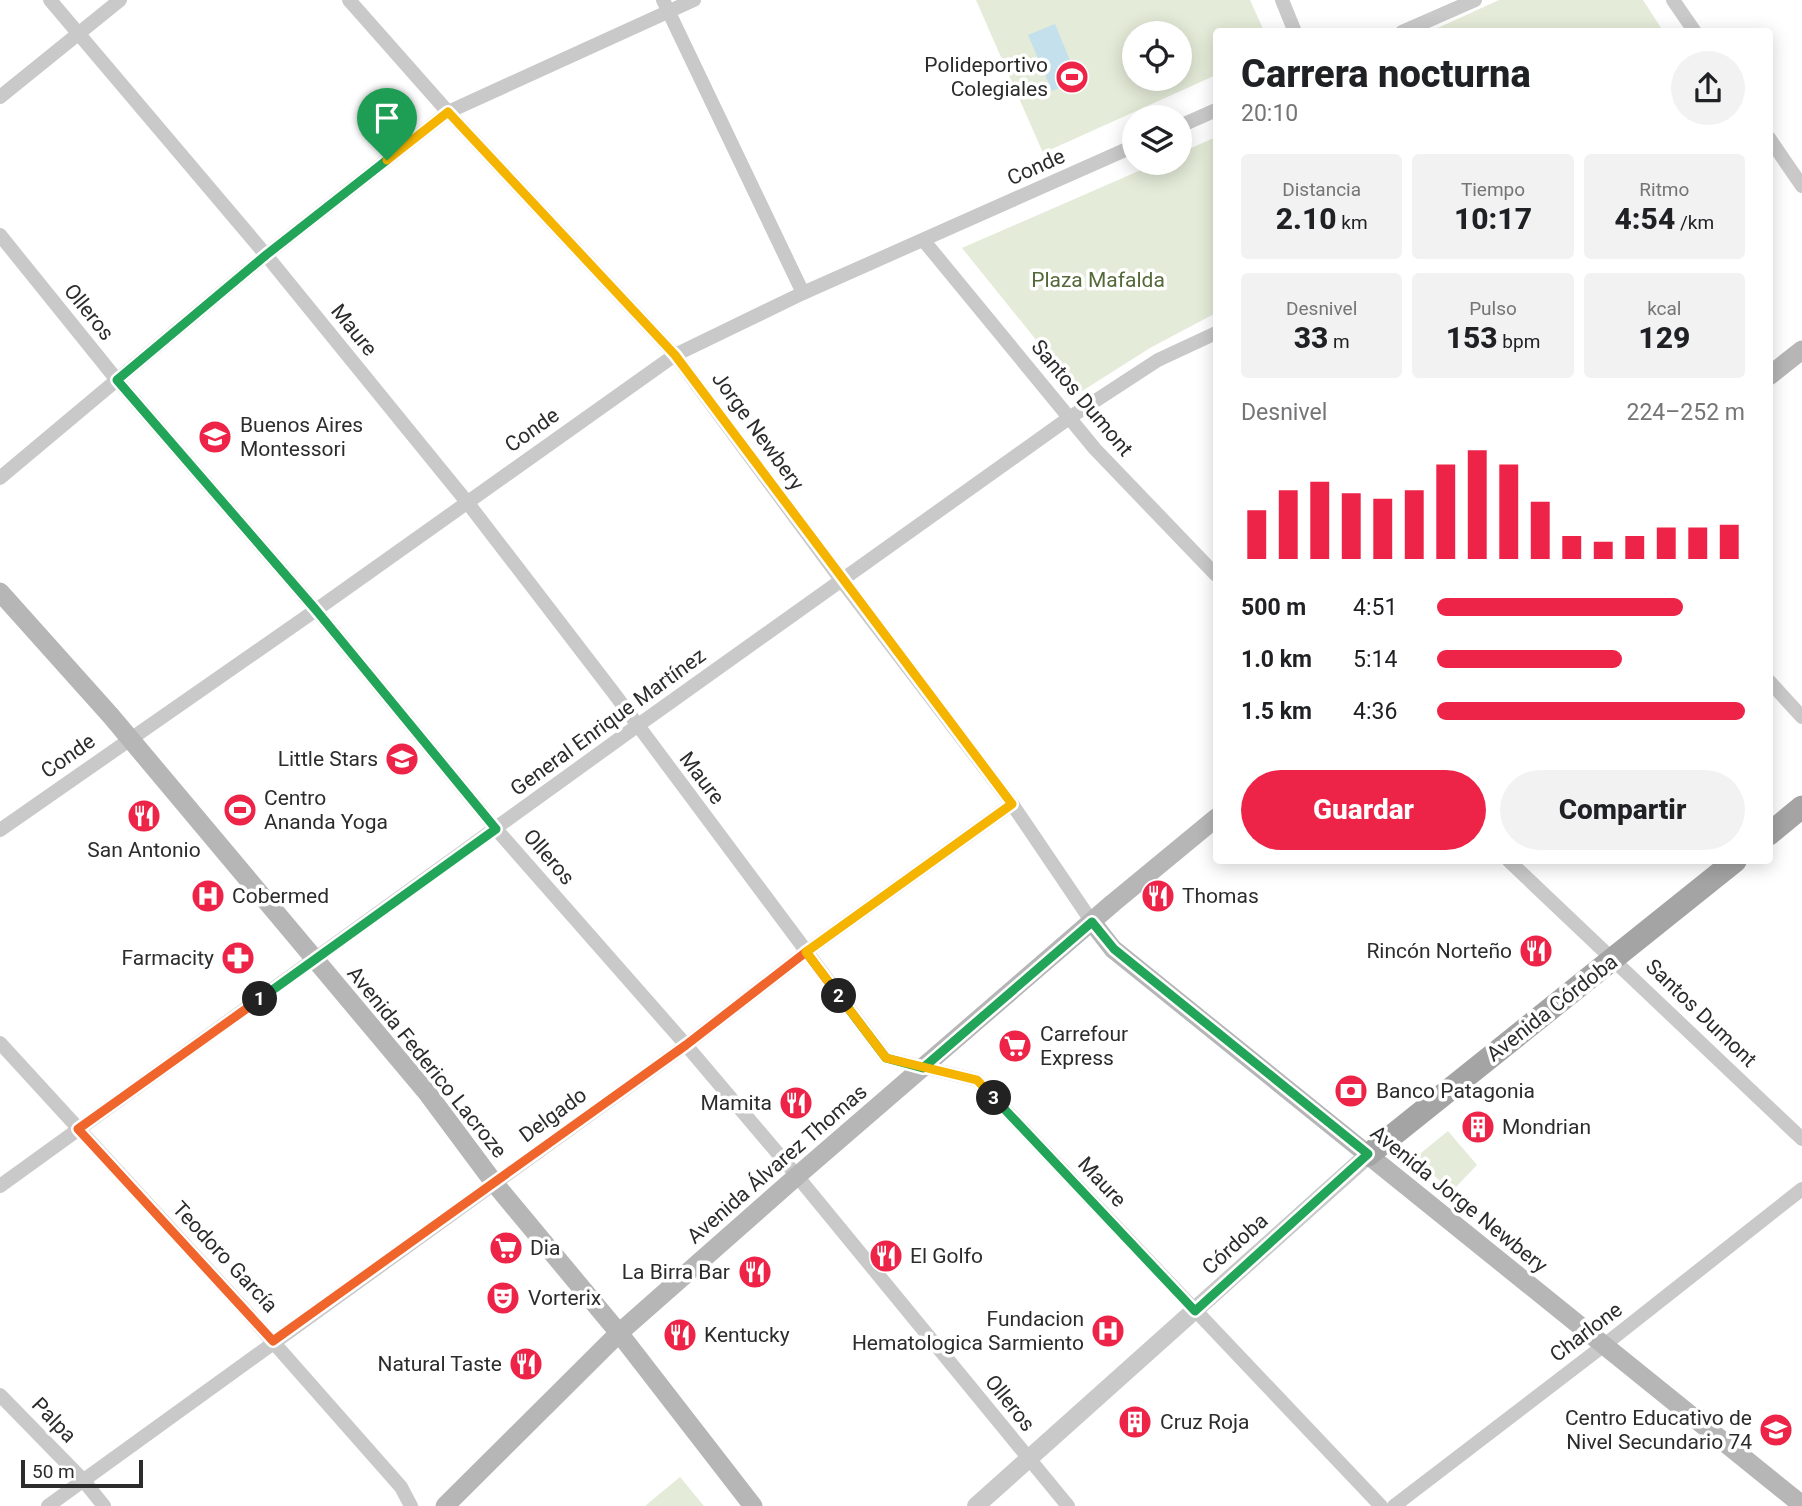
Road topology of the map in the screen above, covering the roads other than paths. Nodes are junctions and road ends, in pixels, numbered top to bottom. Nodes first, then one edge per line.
1 (50, 0) edge
2 (120, 0) edge
3 (349, 0) edge
4 (694, 0) edge
5 (1282, 0) edge
6 (1475, 0) edge
7 (1673, 0) edge
8 (666, 6) edge
9 (1293, 28) edge
10 (1411, 28) edge
11 (1692, 28) edge
12 (78, 34) junction
13 (0, 97) edge
14 (1213, 111) edge
15 (448, 112) junction
16 (1192, 121) edge
17 (1773, 144) edge
18 (1122, 151) edge
19 (1802, 186) edge
20 (0, 235) edge
21 (924, 241) junction
22 (266, 255) junction
23 (803, 293) junction
24 (1213, 334) edge
25 (1802, 350) edge
26 (675, 355) junction
27 (1773, 373) edge
28 (117, 380) junction
29 (1069, 418) junction
30 (0, 478) edge
31 (467, 502) junction
32 (1213, 572) edge
33 (842, 581) junction
34 (0, 592) edge
35 (316, 610) junction
36 (1773, 685) edge
37 (1802, 717) edge
38 (636, 726) junction
39 (129, 738) junction
40 (1012, 804) junction
41 (1802, 807) edge
42 (1213, 821) edge
43 (496, 829) junction
44 (0, 830) edge
45 (1773, 831) edge
46 (1511, 864) edge
47 (1731, 864) edge
48 (1092, 922) junction
49 (806, 952) junction
50 (1614, 959) junction
51 (314, 960) junction
52 (0, 1043) edge
53 (686, 1045) junction
54 (923, 1068) junction
55 (78, 1129) junction
56 (1802, 1139) edge
57 (1368, 1154) junction
58 (797, 1175) junction
59 (495, 1184) junction
60 (0, 1186) edge
61 (1802, 1189) edge
62 (1195, 1311) junction
63 (619, 1333) junction
64 (273, 1341) junction
65 (1603, 1346) junction
66 (0, 1395) edge
67 (1029, 1460) junction
68 (83, 1480) junction
69 (48, 1506) edge
70 (104, 1506) edge
71 (411, 1506) edge
72 (445, 1506) edge
73 (752, 1506) edge
74 (976, 1506) edge
75 (1068, 1506) edge
76 (1381, 1506) edge
77 (1394, 1506) edge
78 (1802, 1506) edge

1 - 12 street, Maure
2 - 12 street
3 - 15 street, Jorge Newbery
4 - 8 street
5 - 9 street
6 - 10 street
7 - 11 street
8 - 15 street
8 - 23 street
12 - 13 street
12 - 22 street, Maure
14 - 16 street
15 - 22 street
15 - 26 street, Jorge Newbery
17 - 19 street
18 - 21 street, Conde
20 - 28 street, Olleros
21 - 23 street, Conde
21 - 29 street, Santos Dumont
22 - 28 street
22 - 31 street, Maure
23 - 26 street, Conde
24 - 29 street, General Enrique Martínez
25 - 27 main road
26 - 31 street, Conde
26 - 33 street, Jorge Newbery
28 - 30 street
28 - 35 street, Olleros
29 - 32 street, Santos Dumont
29 - 33 street, General Enrique Martínez
31 - 35 street, Conde
31 - 38 street, Maure
33 - 38 street, General Enrique Martínez
33 - 40 street, Jorge Newbery
34 - 39 main road, Avenida Federico Lacroze
35 - 39 street, Conde
35 - 43 street, Olleros
36 - 37 street
38 - 43 street, General Enrique Martínez
38 - 49 street, Maure
39 - 44 street, Conde
39 - 51 main road, Avenida Federico Lacroze
40 - 48 street, Jorge Newbery
40 - 49 street, Delgado
41 - 45 main road
42 - 48 main road, Avenida Álvarez Thomas
43 - 51 street, General Enrique Martínez
43 - 53 street, Olleros
46 - 50 street, Santos Dumont
47 - 50 main road, Avenida Córdoba
48 - 54 main road, Avenida Álvarez Thomas
48 - 57 main road, Avenida Jorge Newbery
49 - 53 street, Delgado
49 - 54 street, Maure
50 - 56 street, Santos Dumont
50 - 57 main road, Avenida Córdoba
51 - 55 street, General Enrique Martínez
51 - 59 main road, Avenida Federico Lacroze
52 - 55 street, Teodoro García
53 - 58 street, Olleros
53 - 59 street, Delgado
54 - 58 main road, Avenida Álvarez Thomas
54 - 62 street, Maure
55 - 60 street, General Enrique Martínez
55 - 64 street, Teodoro García
57 - 62 street, Córdoba
57 - 65 main road, Avenida Jorge Newbery
58 - 63 main road, Avenida Álvarez Thomas
58 - 67 street, Olleros
59 - 63 main road, Avenida Federico Lacroze
59 - 64 street, Delgado
61 - 65 street, Charlone
62 - 67 street, Córdoba
62 - 76 street, Maure
63 - 72 main road, Avenida Álvarez Thomas
63 - 73 main road, Avenida Federico Lacroze
64 - 68 street, Delgado
64 - 71 street, Teodoro García
65 - 77 street, Charlone
65 - 78 main road, Avenida Jorge Newbery
66 - 68 street, Palpa
67 - 74 street, Córdoba
67 - 75 street, Olleros
68 - 69 street, Delgado
68 - 70 street, Palpa

